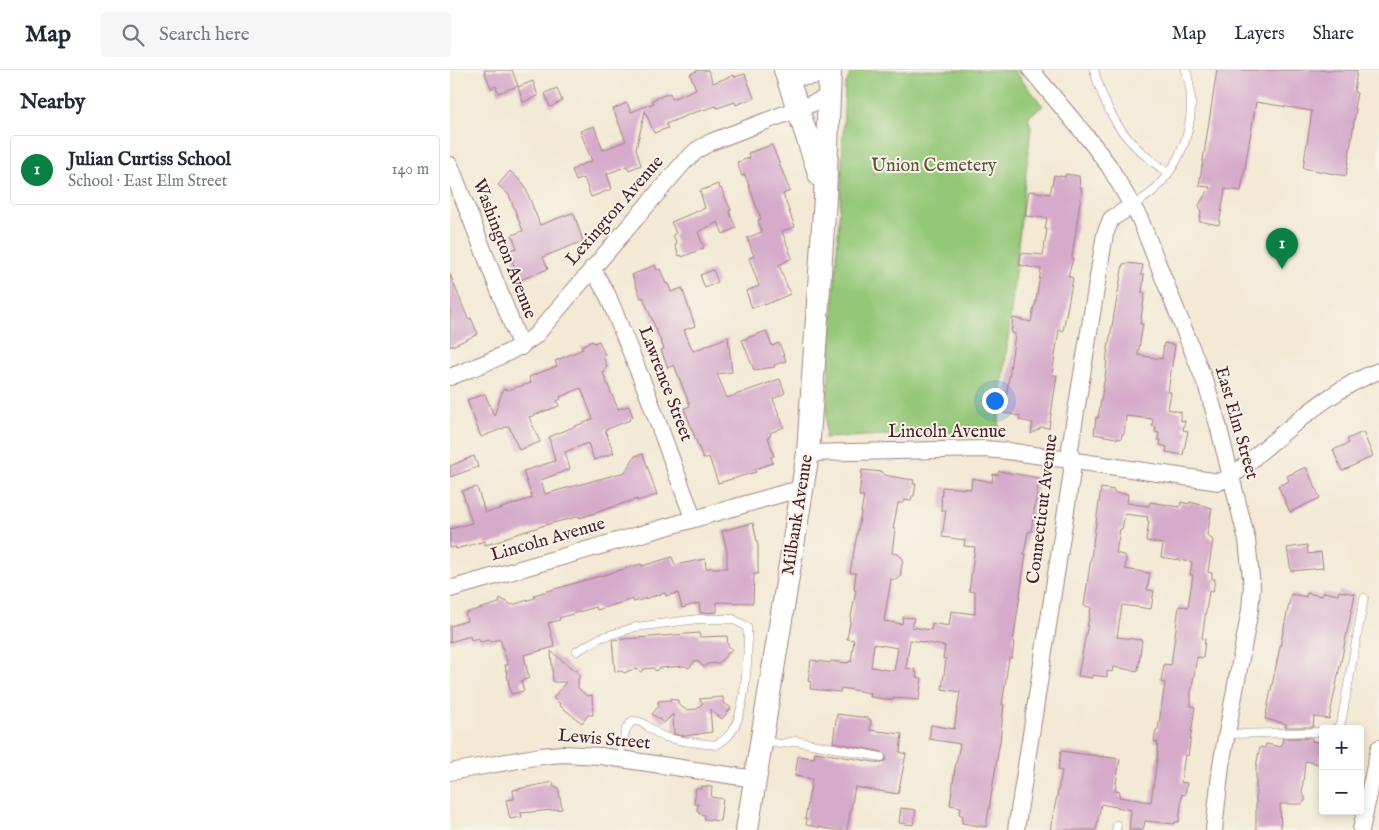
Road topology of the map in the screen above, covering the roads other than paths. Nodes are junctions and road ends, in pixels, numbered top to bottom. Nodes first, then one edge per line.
1 (785, 70) edge
2 (790, 70) edge
3 (823, 70) edge
4 (830, 70) edge
5 (1031, 70) edge
6 (1094, 70) edge
7 (1186, 70) edge
8 (829, 97) junction
9 (798, 108) junction
10 (450, 165) edge
11 (1168, 172) junction
12 (825, 197) junction
13 (1133, 205) junction
14 (592, 268) junction
15 (520, 347) junction
16 (1379, 371) edge
17 (450, 377) edge
18 (808, 453) junction
19 (1072, 460) junction
20 (1232, 477) junction
21 (802, 490) junction
22 (693, 518) junction
23 (450, 589) edge
24 (1364, 598) dead end
25 (577, 651) dead end
26 (1340, 725) edge
27 (1319, 732) edge
28 (1227, 734) junction
29 (761, 741) junction
30 (1379, 748) edge
31 (881, 757) dead end
32 (619, 758) junction
33 (450, 772) edge
34 (755, 779) junction
35 (746, 830) edge
36 (1016, 830) edge
37 (1214, 830) edge
38 (1361, 830) edge

1 - 9 main road, Milbank Avenue
2 - 3 main road
4 - 8 main road, Milbank Avenue
5 - 13 street, East Elm Street
6 - 11 lane
7 - 11 lane
8 - 9 street, Lexington Avenue
8 - 12 main road, Milbank Avenue
9 - 12 main road, Milbank Avenue
9 - 14 street, Lexington Avenue
10 - 15 street, Washington Avenue
11 - 13 lane
12 - 18 main road, Milbank Avenue
13 - 19 street, Connecticut Avenue
13 - 20 street, East Elm Street
14 - 15 street, Lexington Avenue
14 - 22 street, Lawrence Street
15 - 17 street, Lexington Avenue
16 - 20 street
18 - 19 street, Lincoln Avenue
18 - 21 main road, Milbank Avenue
19 - 20 street, Lincoln Avenue
19 - 36 street, Connecticut Avenue
20 - 28 street, East Elm Street
21 - 22 street, Lincoln Avenue
21 - 29 main road, Milbank Avenue
22 - 23 street, Lincoln Avenue
24 - 26 lane
25 - 32 lane
27 - 28 lane
28 - 37 street, East Elm Street
29 - 31 lane
29 - 34 main road, Milbank Avenue
30 - 38 street
32 - 33 street, Lewis Street
32 - 34 street, Lewis Street
34 - 35 main road, Milbank Avenue

